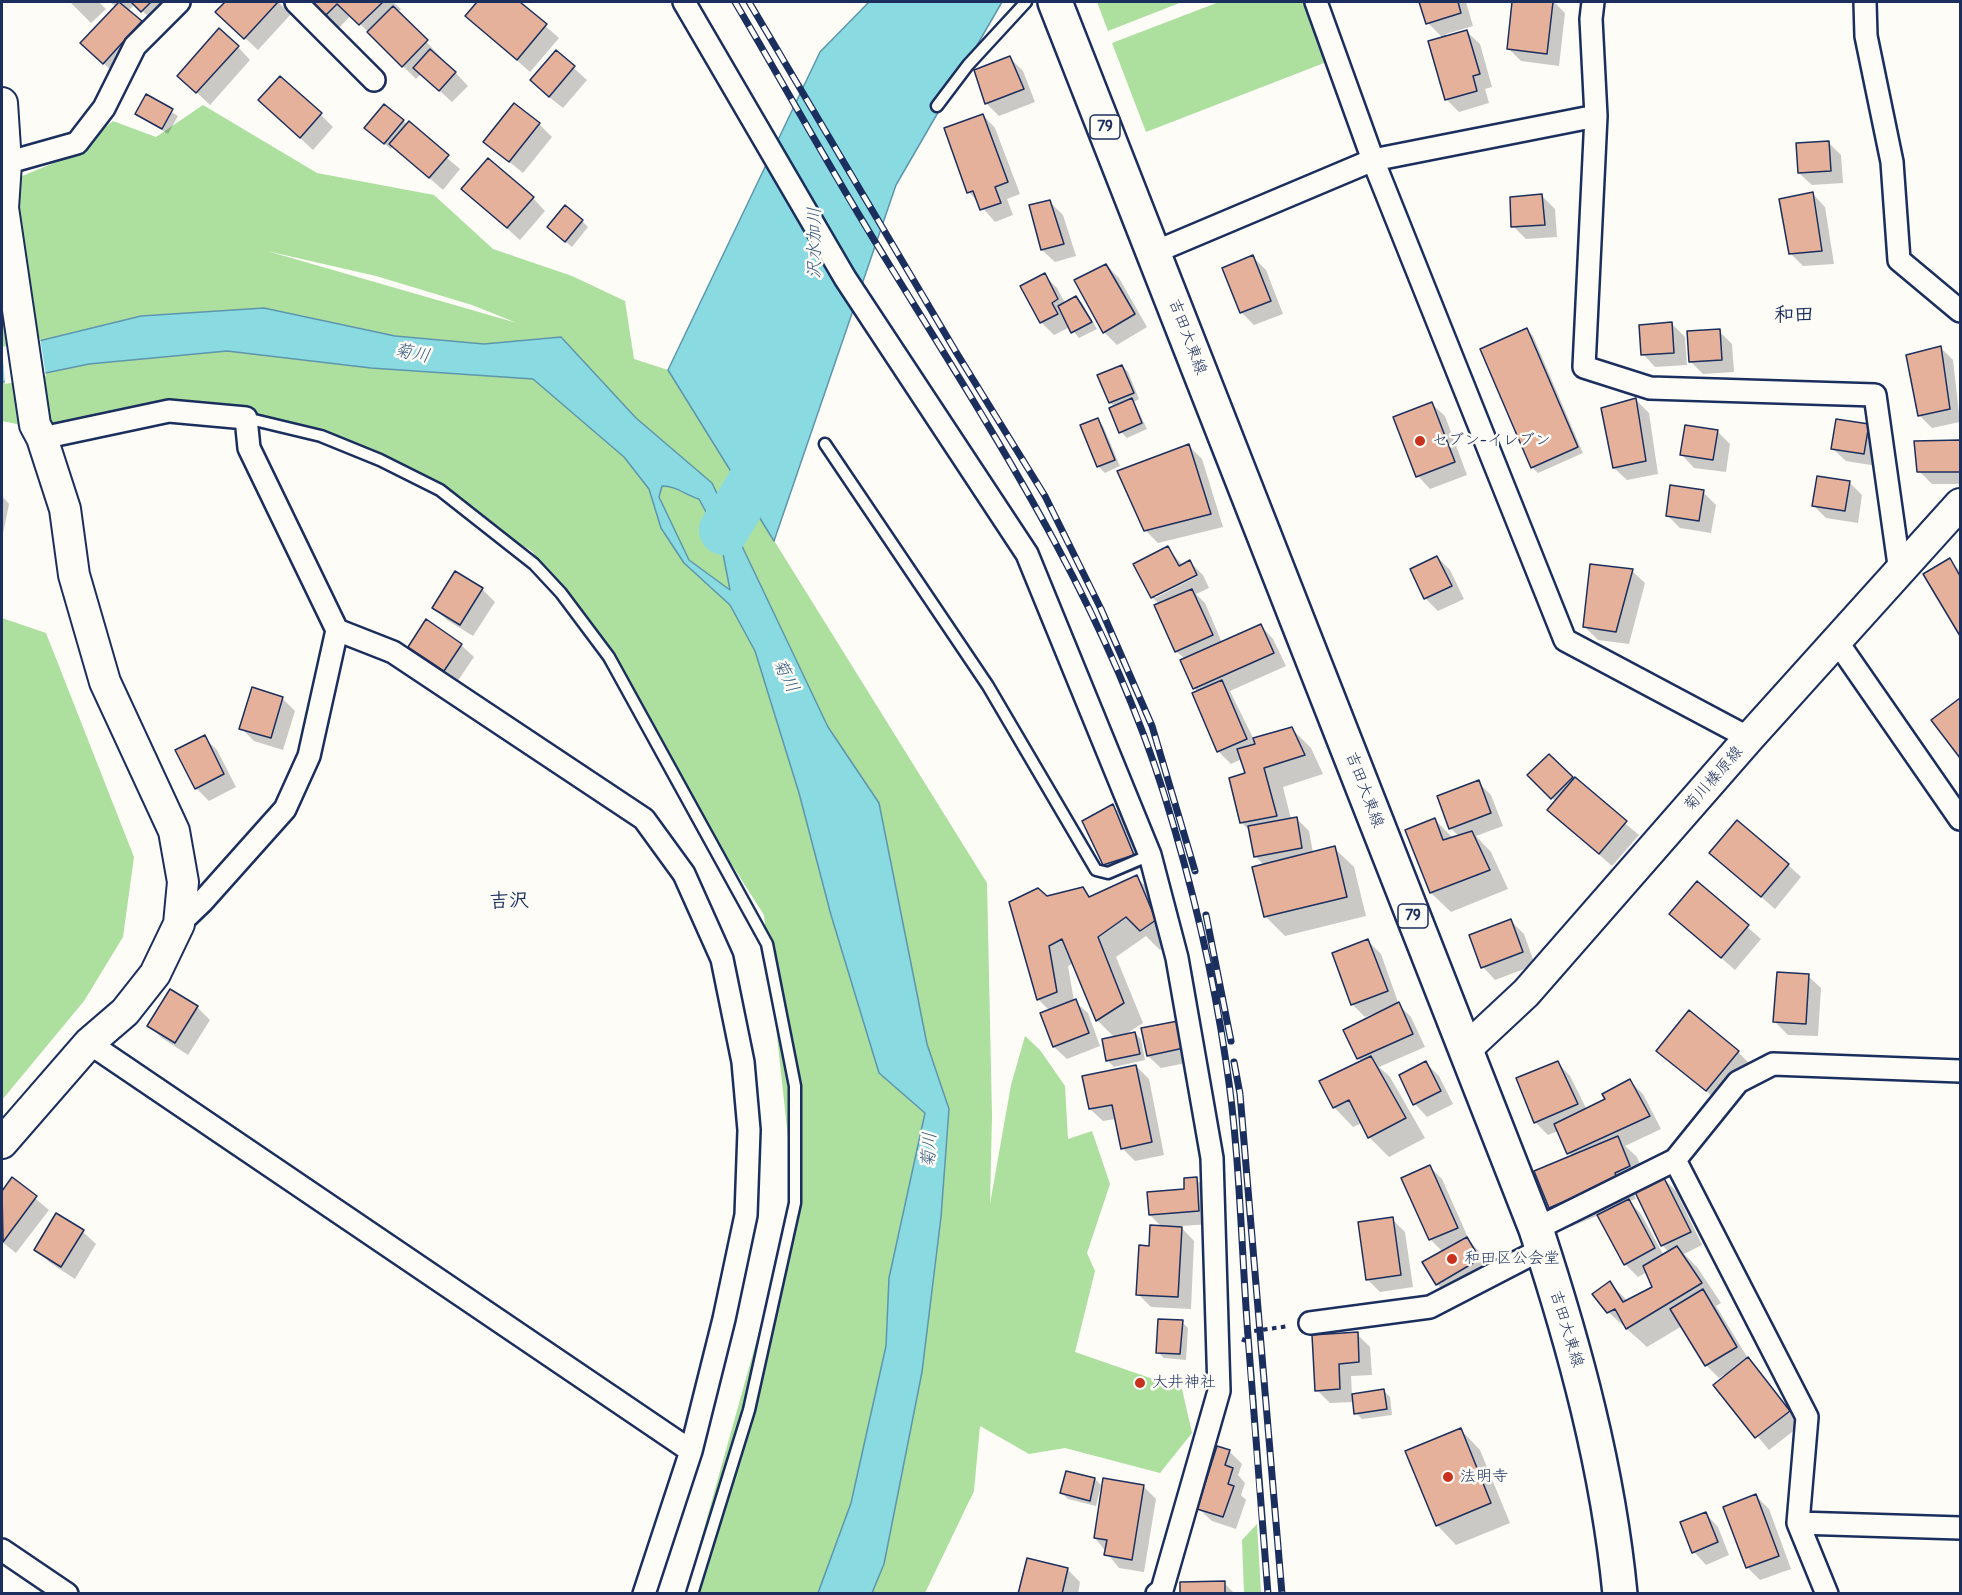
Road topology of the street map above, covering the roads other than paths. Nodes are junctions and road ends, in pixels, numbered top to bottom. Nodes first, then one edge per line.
1 (179, 2) edge
2 (296, 2) edge
3 (684, 2) edge
4 (1026, 2) edge
5 (1055, 2) edge
6 (1316, 2) edge
7 (1593, 2) edge
8 (1865, 2) edge
9 (374, 80) dead end
10 (2, 104) edge
11 (937, 106) dead end
12 (1596, 116) junction
13 (1373, 160) junction
14 (6, 163) junction
15 (4, 212) edge
16 (1155, 252) junction
17 (1960, 311) edge
18 (246, 418) junction
19 (39, 431) junction
20 (825, 444) dead end
21 (1960, 504) edge
22 (1900, 572) junction
23 (337, 630) junction
24 (1838, 643) junction
25 (1749, 738) junction
26 (1960, 819) edge
27 (1150, 855) junction
28 (178, 924) junction
29 (88, 1043) junction
30 (1465, 1050) junction
31 (1960, 1071) edge
32 (2, 1143) edge
33 (1676, 1160) junction
34 (1539, 1239) junction
35 (1310, 1323) road end
36 (692, 1451) junction
37 (1798, 1523) junction
38 (1960, 1528) edge
39 (2, 1550) edge
40 (67, 1593) edge
41 (644, 1593) edge
42 (692, 1593) edge
43 (1157, 1593) edge
44 (1620, 1593) edge
45 (1827, 1593) edge

1 - 14 street
2 - 9 street
3 - 27 street
4 - 11 lane
5 - 16 main road, 吉田大東線 / 79
6 - 13 street
7 - 12 street
8 - 17 street
10 - 14 street
12 - 13 street
12 - 22 street
13 - 16 street
13 - 25 street
14 - 15 street
15 - 19 street
16 - 30 main road, 吉田大東線 / 79
18 - 19 street
18 - 23 street
18 - 42 lane
19 - 28 street
20 - 27 lane
21 - 22 street, 菊川榛原線
22 - 24 street, 菊川榛原線
23 - 28 street
23 - 36 street
24 - 25 street, 菊川榛原線
24 - 26 street
25 - 30 street, 菊川榛原線
27 - 43 street
28 - 29 street
29 - 32 street
29 - 36 street
30 - 34 main road, 吉田大東線 / 79
31 - 33 street
33 - 34 street
33 - 37 street
34 - 35 street
34 - 44 main road, 吉田大東線 / 79
36 - 41 street
37 - 38 street
37 - 45 street
39 - 40 street

